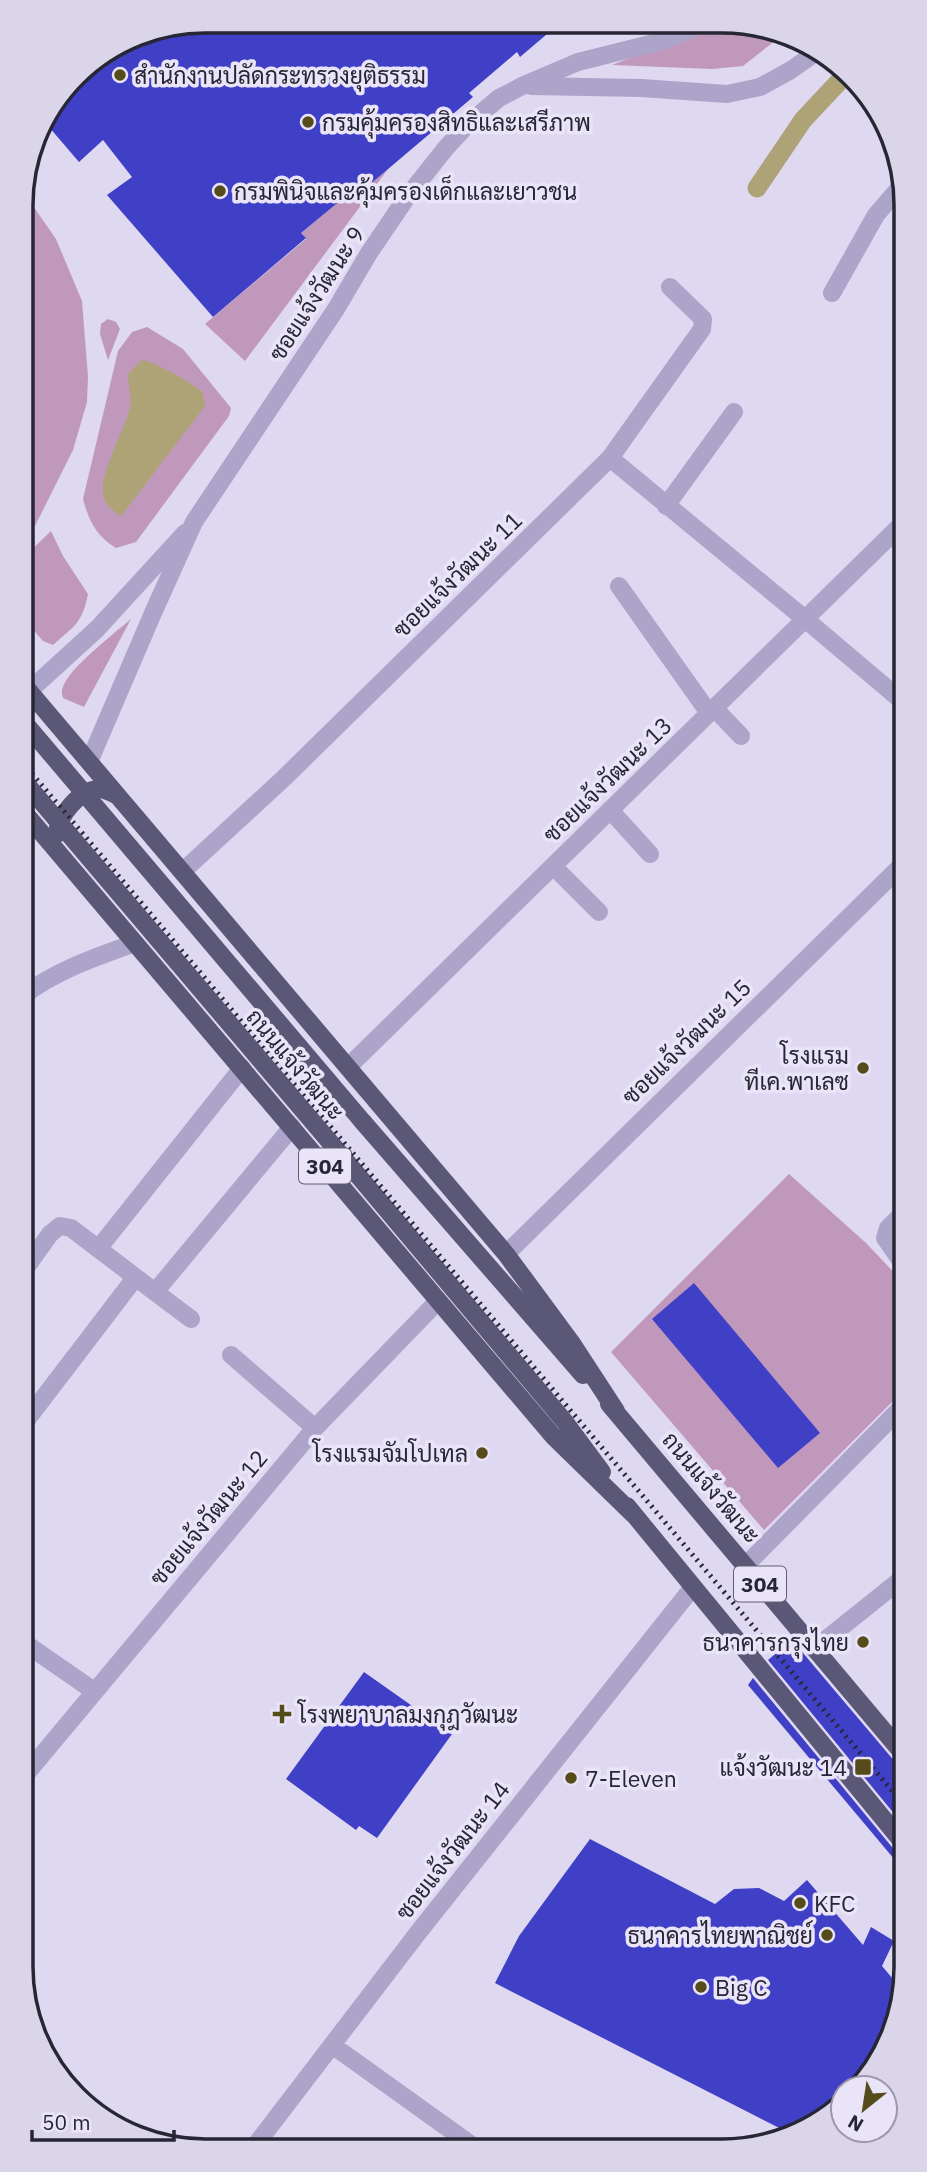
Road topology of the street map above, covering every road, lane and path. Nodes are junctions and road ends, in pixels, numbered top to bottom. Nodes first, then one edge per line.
1 (682, 33) edge
2 (809, 57) edge
3 (524, 85) junction
4 (893, 195) edge
5 (670, 287) dead end
6 (832, 293) dead end
7 (734, 412) dead end
8 (610, 458) junction
9 (666, 506) junction
10 (194, 522) junction
11 (894, 532) edge
12 (620, 586) dead end
13 (805, 618) junction
14 (34, 683) edge
15 (894, 695) edge
16 (34, 700) edge
17 (711, 711) junction
18 (34, 734) edge
19 (741, 736) dead end
20 (89, 762) junction
21 (34, 793) edge
22 (116, 795) junction
23 (610, 810) junction
24 (34, 823) edge
25 (58, 852) junction
26 (650, 854) dead end
27 (553, 866) junction
28 (182, 872) junction
29 (894, 873) edge
30 (599, 912) dead end
31 (135, 943) junction
32 (34, 988) edge
33 (348, 1067) junction
34 (242, 1068) junction
35 (292, 1127) junction
36 (893, 1223) edge
37 (98, 1249) junction
38 (893, 1250) edge
39 (506, 1254) junction
40 (33, 1257) edge
41 (135, 1278) junction
42 (155, 1292) junction
43 (439, 1301) junction
44 (191, 1319) dead end
45 (231, 1355) dead end
46 (33, 1411) edge
47 (616, 1411) junction
48 (893, 1416) edge
49 (315, 1427) junction
50 (633, 1514) junction
51 (745, 1566) junction
52 (893, 1586) edge
53 (693, 1587) junction
54 (33, 1649) edge
55 (814, 1649) junction
56 (94, 1691) junction
57 (893, 1742) edge
58 (33, 1765) edge
59 (893, 1830) edge
60 (332, 2045) junction
61 (260, 2139) edge
62 (463, 2139) edge

1 - 3 street, ซอยแจ้งวัฒนะ 9
2 - 3 street
3 - 10 street, ซอยแจ้งวัฒนะ 9
4 - 6 street
5 - 8 street, ซอยแจ้งวัฒนะ 11
7 - 9 street
8 - 9 street
8 - 28 street, ซอยแจ้งวัฒนะ 11
9 - 13 street
10 - 14 street, ซอยแจ้งวัฒนะ 9
10 - 20 street, ซอยแจ้งวัฒนะ 9
11 - 13 street, ซอยแจ้งวัฒนะ 13
12 - 17 street
13 - 15 street
13 - 17 street, ซอยแจ้งวัฒนะ 13
16 - 20 main road, ถนนแจ้งวัฒนะ / 304
17 - 19 street
17 - 23 street, ซอยแจ้งวัฒนะ 13
18 - 47 main road, ถนนแจ้งวัฒนะ / 304, bridge
20 - 22 main road, ถนนแจ้งวัฒนะ / 304
21 - 50 main road, ถนนแจ้งวัฒนะ / 304, bridge
22 - 25 main road
22 - 28 main road, ถนนแจ้งวัฒนะ / 304
23 - 26 street
23 - 27 street, ซอยแจ้งวัฒนะ 13
24 - 25 main road, ถนนแจ้งวัฒนะ / 304
25 - 31 main road, ถนนแจ้งวัฒนะ / 304
27 - 30 street
27 - 33 street, ซอยแจ้งวัฒนะ 13
28 - 33 main road, ถนนแจ้งวัฒนะ / 304
29 - 39 street, ซอยแจ้งวัฒนะ 15
31 - 32 street
31 - 34 main road, ถนนแจ้งวัฒนะ / 304
33 - 39 main road, ถนนแจ้งวัฒนะ / 304
34 - 35 main road, ถนนแจ้งวัฒนะ / 304
34 - 37 street
35 - 42 street
35 - 43 main road, ถนนแจ้งวัฒนะ / 304
36 - 38 street
37 - 40 street
37 - 41 street
39 - 47 main road, ถนนแจ้งวัฒนะ / 304
41 - 42 street
41 - 46 street
42 - 44 street
43 - 49 street, ซอยแจ้งวัฒนะ 12
43 - 50 main road, ถนนแจ้งวัฒนะ / 304
45 - 49 street
47 - 51 main road, ถนนแจ้งวัฒนะ / 304
48 - 51 street
49 - 56 street, ซอยแจ้งวัฒนะ 12
50 - 53 main road, ถนนแจ้งวัฒนะ / 304
51 - 55 main road, ถนนแจ้งวัฒนะ / 304
52 - 55 street
53 - 59 main road, ถนนแจ้งวัฒนะ / 304
53 - 60 street, ซอยแจ้งวัฒนะ 14
54 - 56 street
55 - 57 main road, ถนนแจ้งวัฒนะ / 304
56 - 58 street, ซอยแจ้งวัฒนะ 12
60 - 61 street, ซอยแจ้งวัฒนะ 14
60 - 62 street

